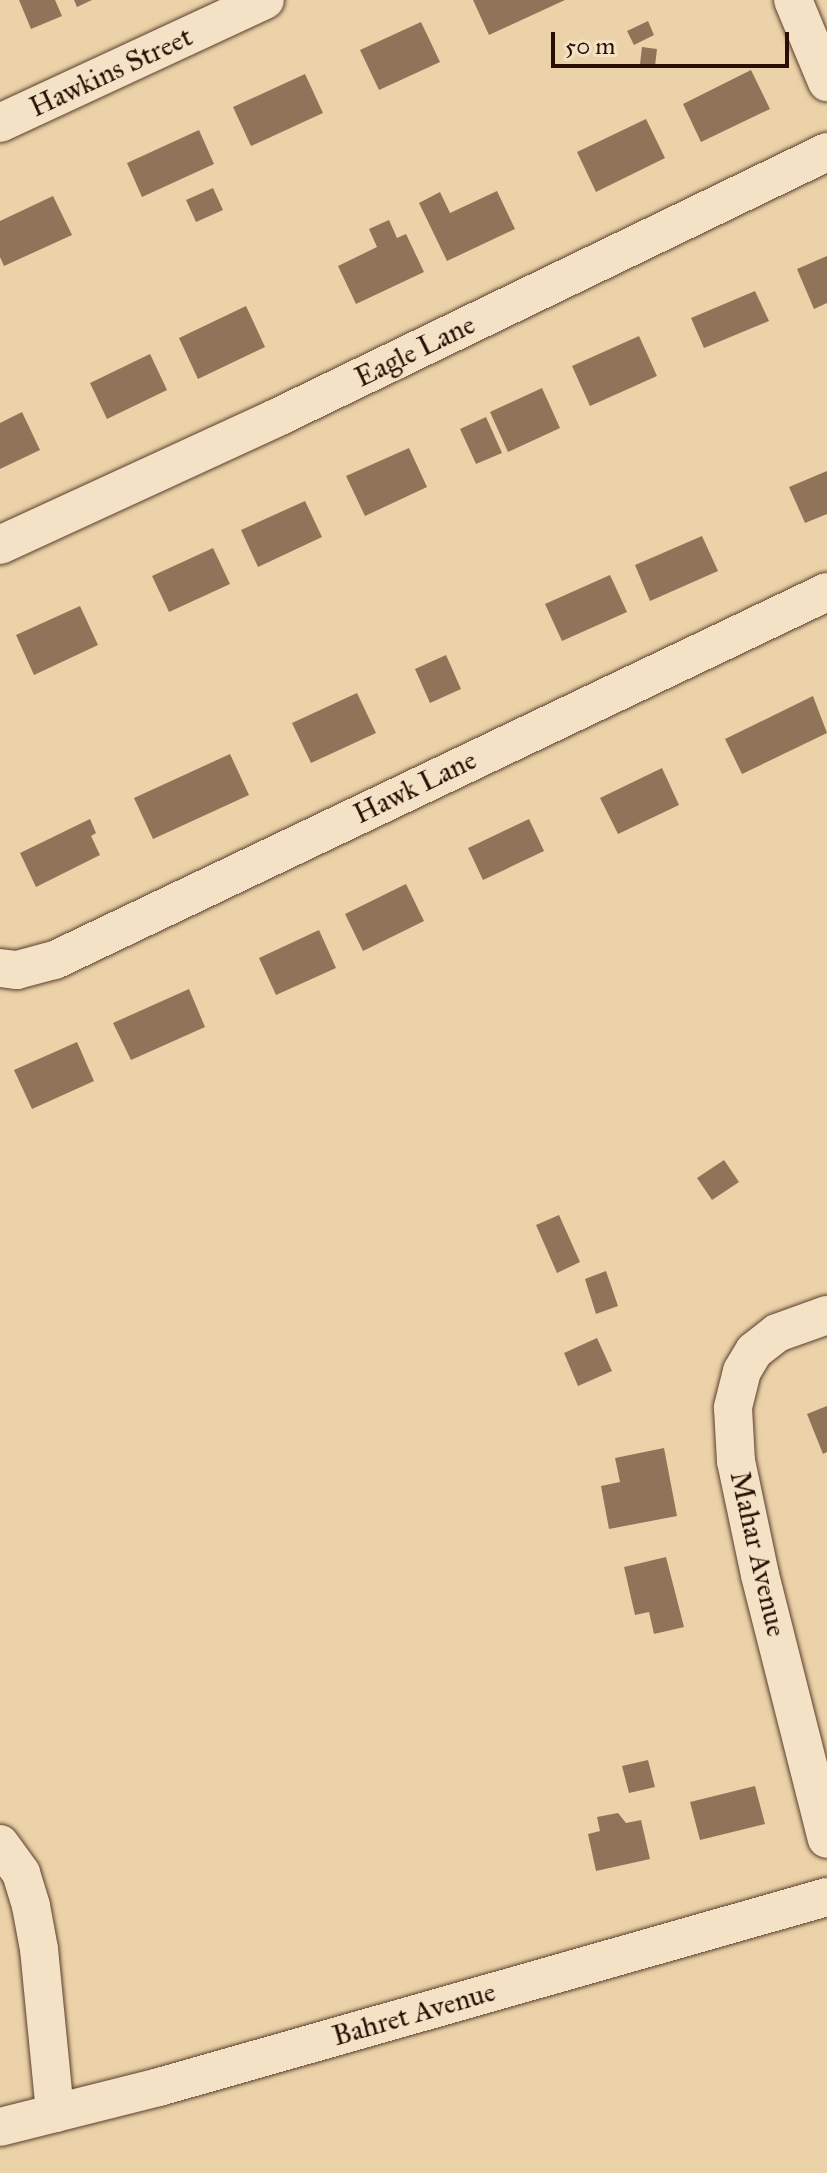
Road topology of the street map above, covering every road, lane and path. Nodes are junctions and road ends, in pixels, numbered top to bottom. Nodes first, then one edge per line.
1 (265, 0) edge
2 (793, 0) edge
3 (827, 82) edge
4 (0, 123) edge
5 (827, 152) edge
6 (0, 545) edge
7 (827, 592) edge
8 (0, 968) edge
9 (827, 1315) edge
10 (827, 1839) edge
11 (0, 1844) edge
12 (827, 1897) edge
13 (55, 2113) junction
14 (0, 2127) edge

1 - 4 street, Hawkins Street
2 - 3 street
5 - 6 street, Eagle Lane
7 - 8 street, Hawk Lane
9 - 10 street, Mahar Avenue
11 - 13 street
12 - 13 street, Bahret Avenue
13 - 14 street, Bahret Avenue

